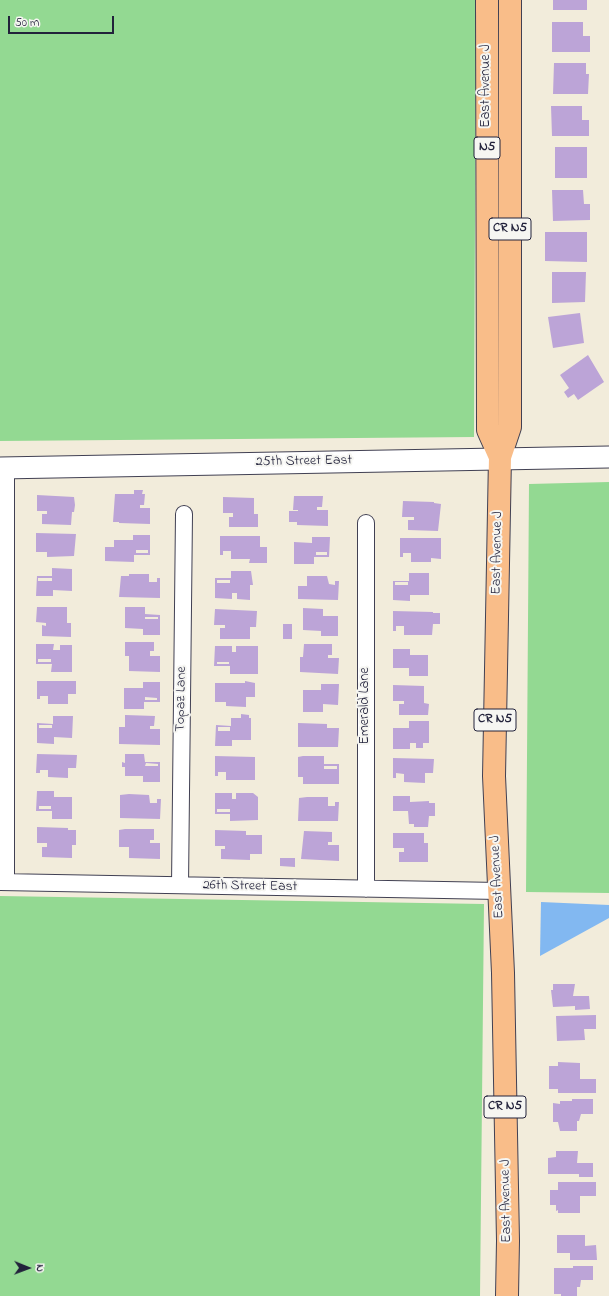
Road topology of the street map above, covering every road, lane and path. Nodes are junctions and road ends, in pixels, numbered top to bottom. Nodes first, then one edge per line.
1 (487, 0) edge
2 (510, 0) edge
3 (500, 457) junction
4 (609, 457) edge
5 (3, 468) edge
6 (184, 514) dead end
7 (366, 523) dead end
8 (3, 882) edge
9 (180, 885) junction
10 (366, 889) junction
11 (499, 891) junction
12 (507, 1296) edge

1 - 3 main road, East Avenue J / N5
2 - 3 main road, East Avenue J / CR N5
3 - 4 street, 25th Street East
3 - 5 street, 25th Street East
3 - 11 main road, East Avenue J / CR N5
5 - 8 street
6 - 9 street, Topaz Lane
7 - 10 street, Emerald Lane
8 - 9 street, 26th Street East
9 - 10 street, 26th Street East
10 - 11 street, 26th Street East
11 - 12 main road, East Avenue J / CR N5

